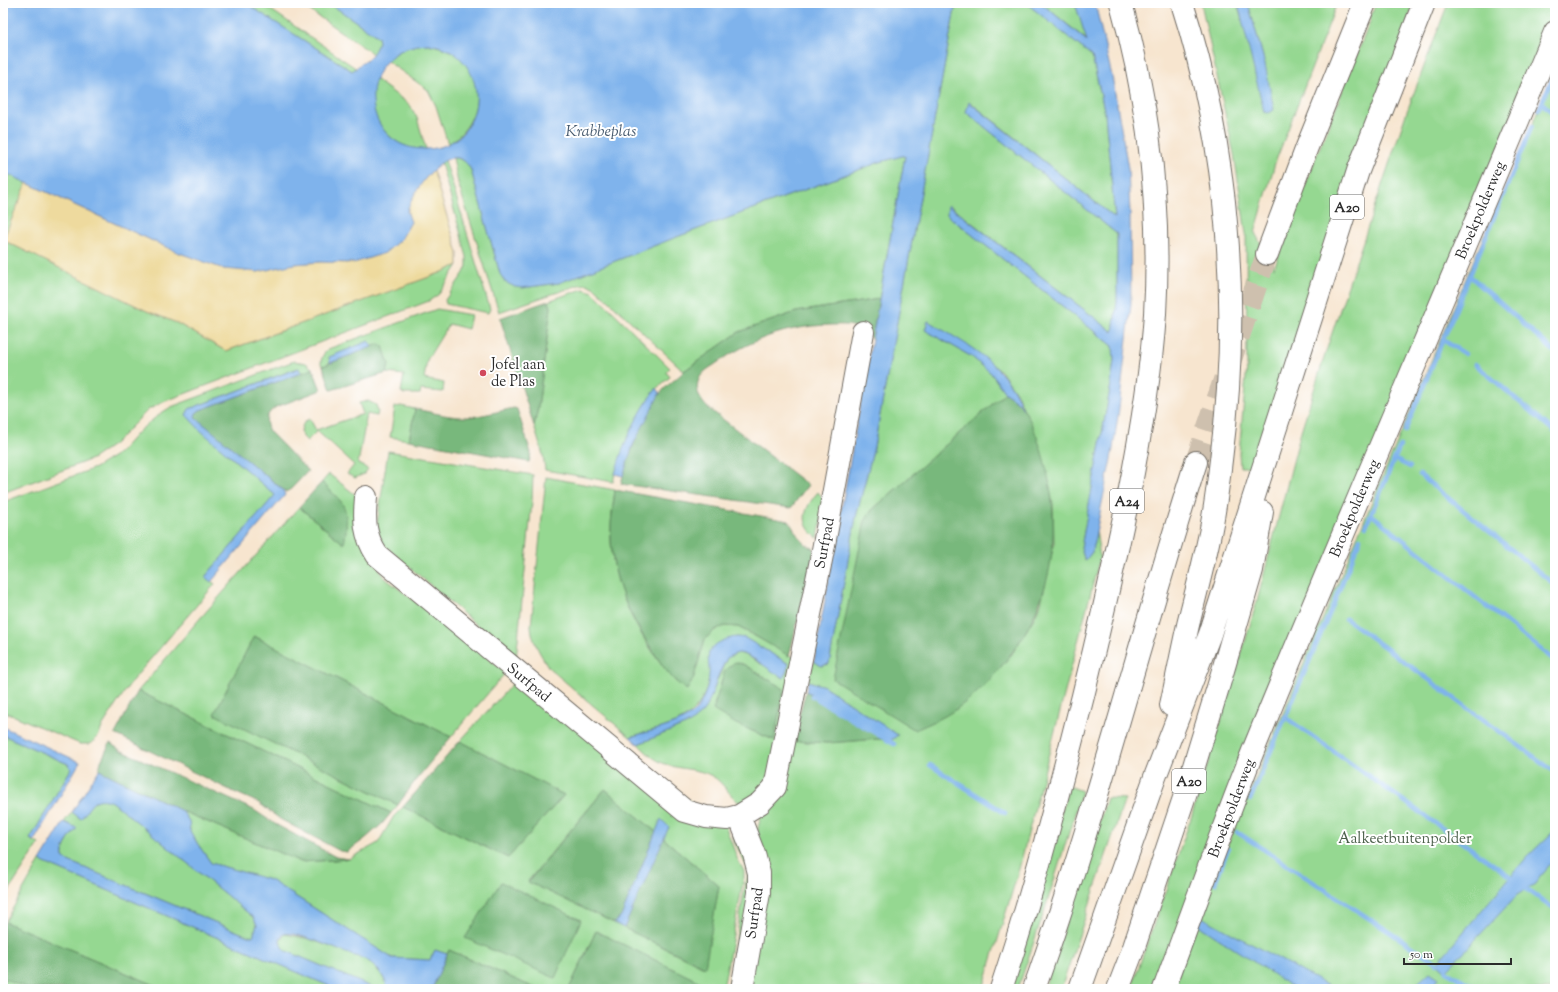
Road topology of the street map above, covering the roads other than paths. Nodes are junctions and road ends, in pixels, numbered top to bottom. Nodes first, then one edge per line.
1 (1121, 3) edge
2 (1182, 3) edge
3 (1365, 3) edge
4 (1424, 3) edge
5 (1555, 32) edge
6 (1267, 254) tunnel mouth
7 (862, 332) dead end
8 (1280, 416) junction
9 (1196, 462) tunnel mouth
10 (366, 497) dead end
11 (1155, 776) junction
12 (739, 816) junction
13 (742, 989) edge
14 (1001, 989) edge
15 (1034, 989) edge
16 (1080, 989) edge
17 (1118, 989) edge
18 (1164, 989) edge

1 - 14 main road, A24
2 - 11 main road
3 - 6 main road
4 - 8 main road, A20
5 - 18 main road, Broekpolderweg
7 - 12 main road, Surfpad
8 - 11 main road, A20
8 - 17 main road, A20
9 - 15 main road
10 - 12 main road, Surfpad
11 - 16 main road, A20
12 - 13 main road, Surfpad

